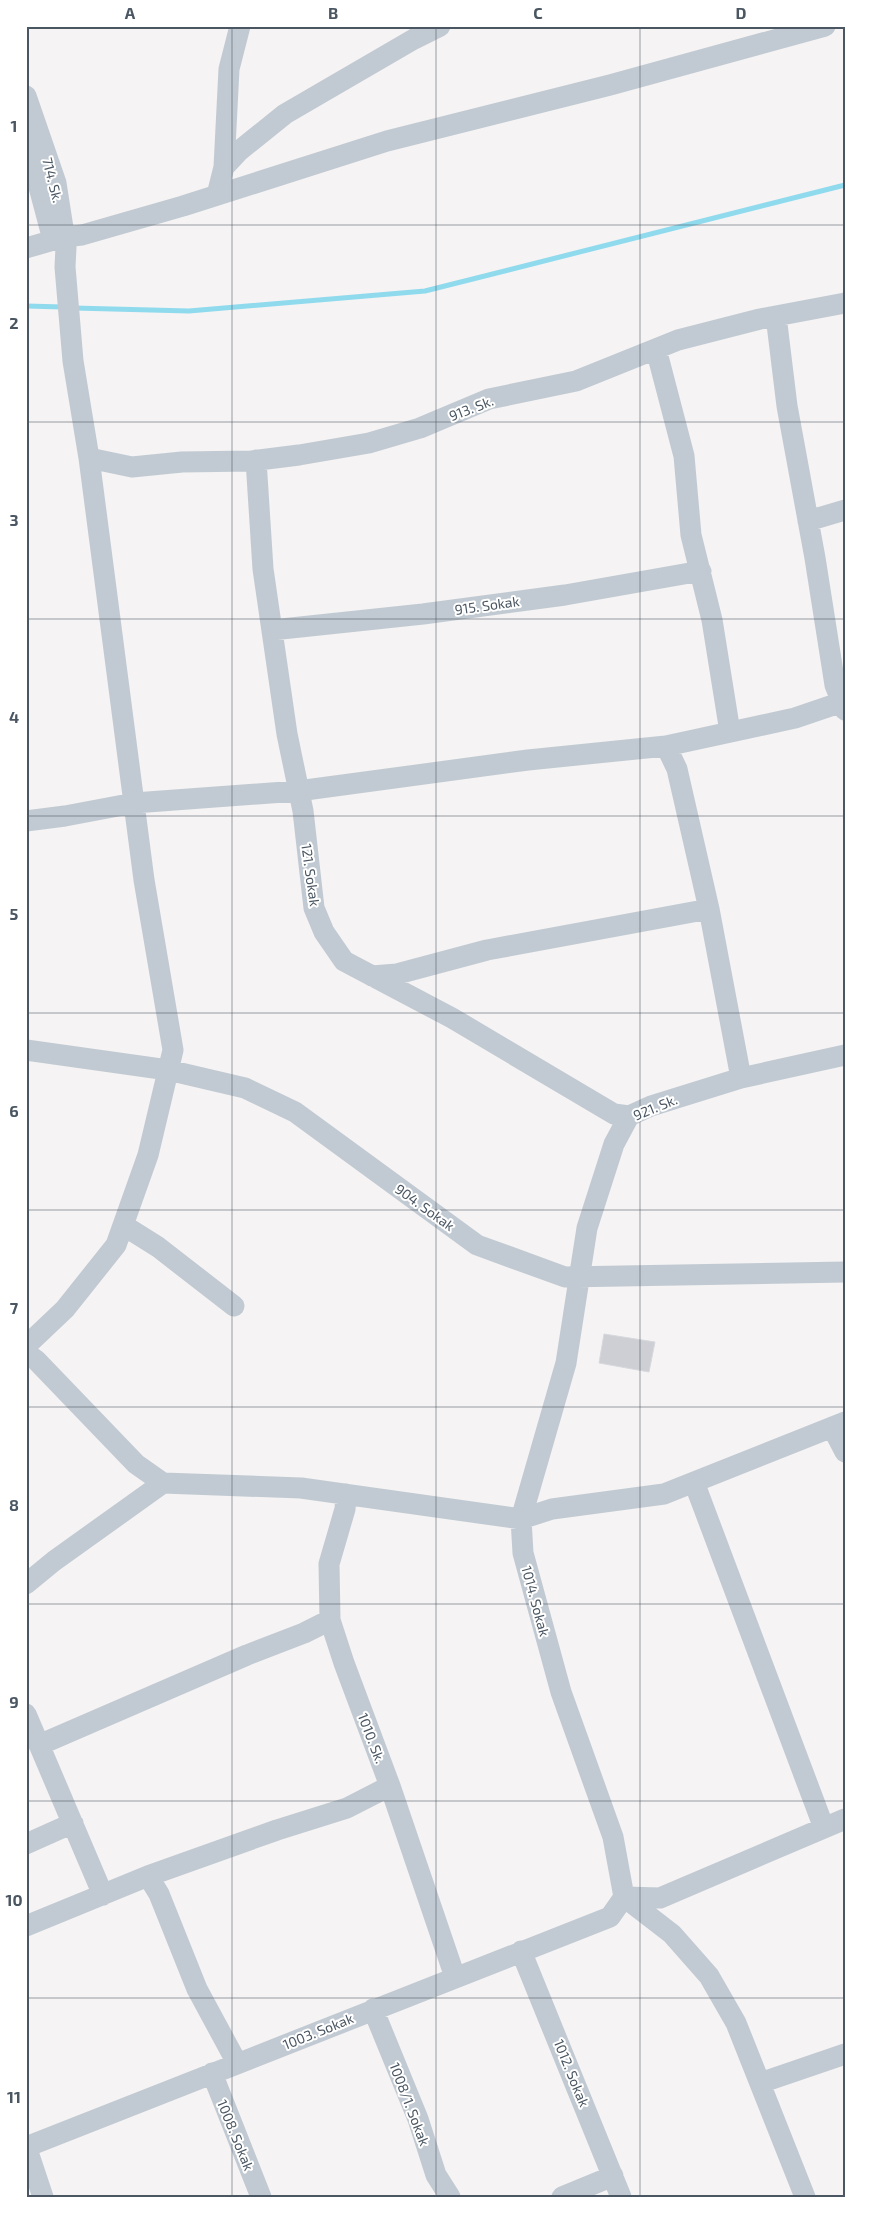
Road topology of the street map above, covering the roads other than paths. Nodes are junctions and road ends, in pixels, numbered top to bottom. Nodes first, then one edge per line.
1 (240, 26) edge
2 (440, 26) edge
3 (825, 26) edge
4 (26, 96) edge
5 (26, 138) edge
6 (224, 167) junction
7 (217, 195) junction
8 (59, 238) junction
9 (26, 248) edge
10 (845, 303) edge
11 (776, 316) junction
12 (656, 349) junction
13 (89, 458) junction
14 (256, 460) junction
15 (845, 510) edge
16 (808, 520) junction
17 (701, 571) junction
18 (272, 630) junction
19 (844, 705) edge
20 (730, 732) junction
21 (666, 746) junction
22 (298, 791) junction
23 (134, 802) junction
24 (26, 821) edge
25 (709, 909) junction
26 (372, 976) junction
27 (26, 1050) edge
28 (845, 1055) edge
29 (168, 1070) junction
30 (740, 1078) junction
31 (629, 1116) junction
32 (123, 1225) junction
33 (845, 1272) edge
34 (581, 1277) junction
35 (234, 1306) dead end
36 (26, 1346) edge
37 (26, 1353) edge
38 (839, 1425) edge
39 (845, 1452) edge
40 (694, 1482) junction
41 (163, 1483) junction
42 (346, 1494) junction
43 (521, 1519) junction
44 (26, 1584) edge
45 (330, 1620) junction
46 (26, 1714) edge
47 (39, 1745) junction
48 (390, 1786) junction
49 (845, 1819) edge
50 (73, 1823) junction
51 (824, 1828) junction
52 (26, 1844) edge
53 (148, 1876) junction
54 (103, 1895) junction
55 (624, 1897) junction
56 (26, 1926) edge
57 (521, 1951) junction
58 (455, 1977) junction
59 (374, 2009) junction
60 (845, 2054) edge
61 (237, 2063) junction
62 (212, 2073) junction
63 (760, 2083) junction
64 (26, 2147) edge
65 (613, 2176) junction
66 (43, 2197) edge
67 (261, 2197) edge
68 (450, 2197) edge
69 (562, 2197) edge
70 (621, 2197) edge
71 (805, 2197) edge

1 - 6 street
2 - 6 street
3 - 7 street
4 - 8 street, 714. Sk.
5 - 8 street
6 - 7 street
7 - 8 street
8 - 9 street
8 - 13 street, 714. Sk.
10 - 11 street, 913. Sk.
11 - 12 street, 913. Sk.
11 - 16 street
12 - 14 street, 913. Sk.
12 - 17 street
13 - 14 street, 913. Sk.
13 - 23 street, 714. Sk.
14 - 18 street, 121. Sokak
15 - 16 street
16 - 19 street
17 - 18 street, 915. Sokak
17 - 20 street
18 - 22 street, 121. Sokak
19 - 20 street
20 - 21 street
21 - 22 street
21 - 25 street
22 - 23 street
22 - 26 street, 121. Sokak
23 - 24 street
23 - 29 street, 714. Sk.
25 - 26 street
25 - 30 street
26 - 31 street, 121. Sokak
27 - 29 street, 904. Sokak
28 - 30 street, 921. Sk.
29 - 32 street, 714. Sk.
29 - 34 street, 904. Sokak
30 - 31 street, 921. Sk.
31 - 34 street, 921. Sk.
32 - 35 street
32 - 36 street, 714. Sk.
33 - 34 street, 904. Sokak
34 - 43 street, 1014. Sokak
37 - 41 street
38 - 39 street
38 - 40 street
40 - 43 street
40 - 51 street
41 - 42 street
41 - 44 street
42 - 43 street
42 - 45 street, 1010. Sk.
43 - 55 street, 1014. Sokak
45 - 47 street
45 - 48 street, 1010. Sk.
46 - 47 street
47 - 50 street
48 - 53 street
48 - 58 street, 1010. Sk.
49 - 51 street
50 - 52 street
50 - 54 street
51 - 55 street
53 - 54 street
53 - 61 street
54 - 56 street
55 - 57 street, 1003. Sokak
55 - 63 street
57 - 58 street, 1003. Sokak
57 - 65 street, 1012. Sokak
58 - 59 street, 1003. Sokak
59 - 61 street, 1003. Sokak
59 - 68 street, 1008/1. Sokak
60 - 63 street
61 - 62 street, 1003. Sokak
62 - 64 street, 1003. Sokak
62 - 67 street, 1008. Sokak
63 - 71 street
64 - 66 street
65 - 69 street
65 - 70 street, 1012. Sokak

